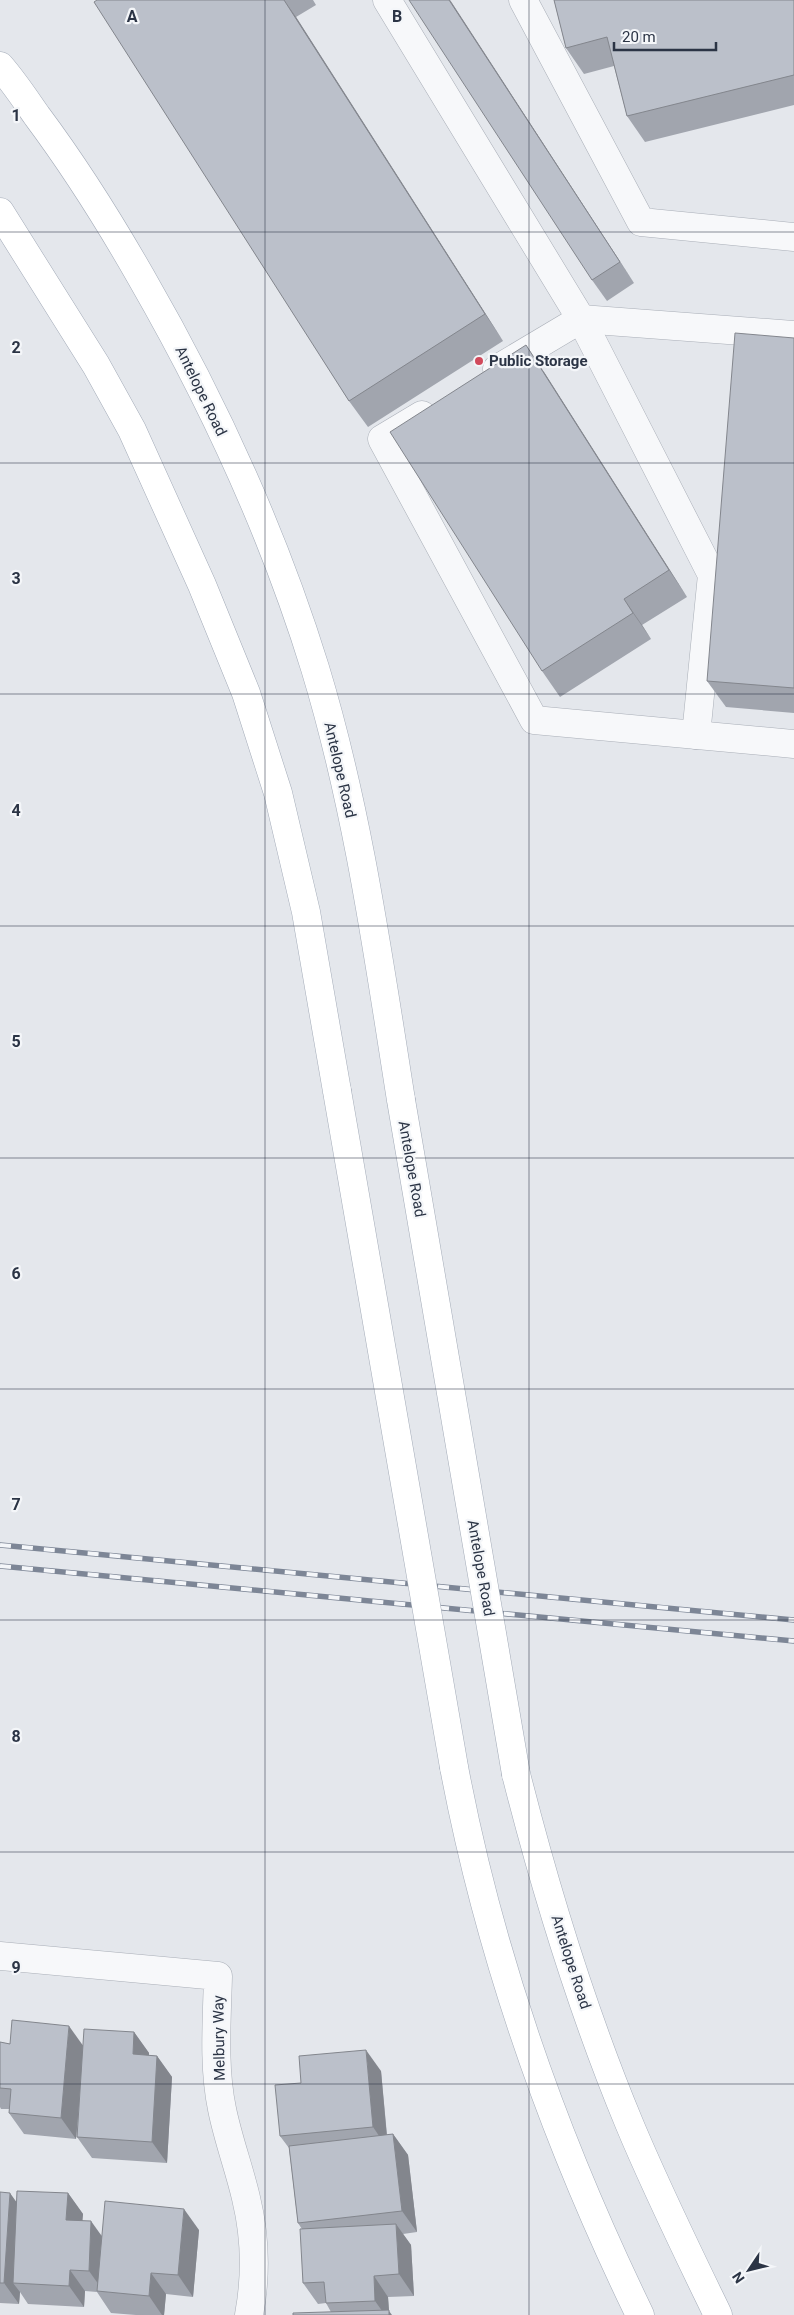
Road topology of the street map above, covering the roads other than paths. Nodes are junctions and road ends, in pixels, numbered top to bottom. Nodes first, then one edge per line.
1 (387, 0) edge
2 (523, 0) edge
3 (0, 66) edge
4 (0, 212) edge
5 (794, 237) edge
6 (581, 319) junction
7 (794, 335) edge
8 (473, 384) edge
9 (440, 404) edge
10 (696, 735) junction
11 (794, 744) edge
12 (0, 1956) edge
13 (249, 2315) edge
14 (640, 2315) edge
15 (718, 2315) edge

1 - 6 street
2 - 5 street
3 - 15 main road, Antelope Road, bridge
4 - 14 main road, bridge
6 - 7 street
6 - 8 street
6 - 10 street
9 - 10 street
10 - 11 street
12 - 13 street, Melbury Way

